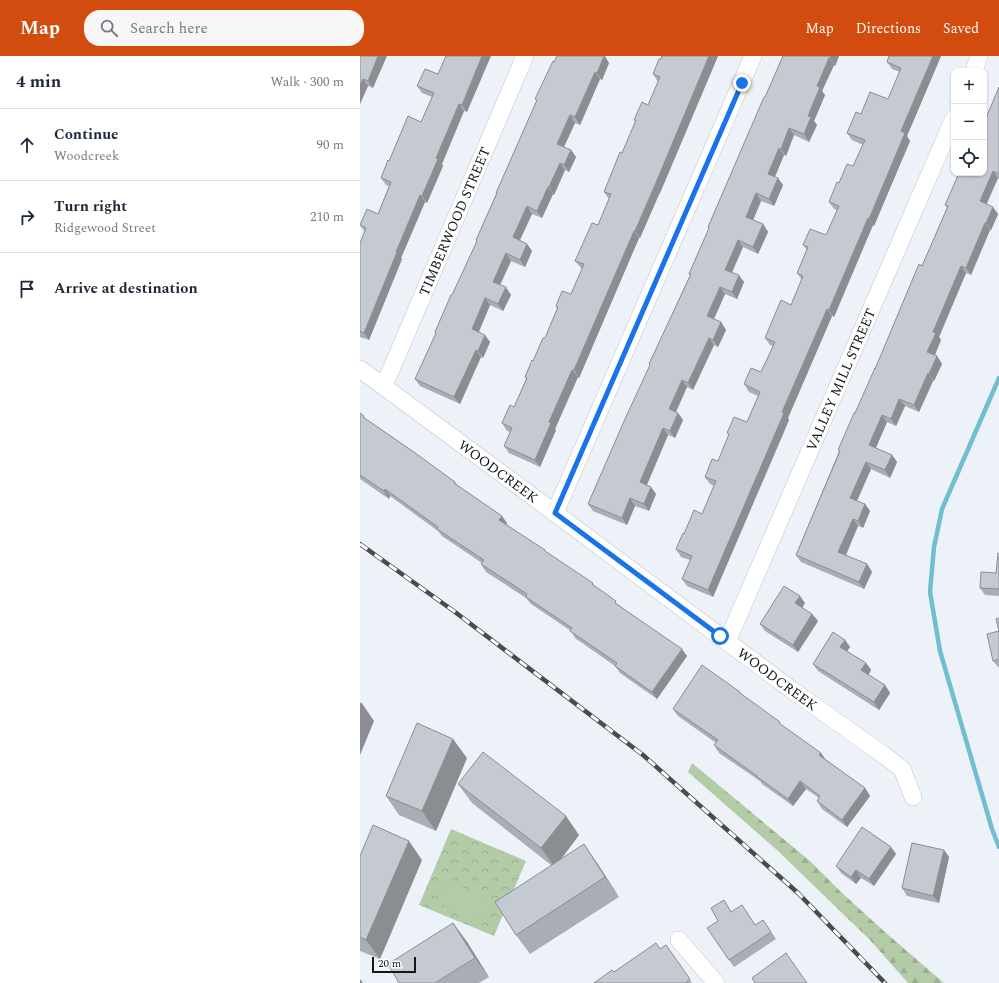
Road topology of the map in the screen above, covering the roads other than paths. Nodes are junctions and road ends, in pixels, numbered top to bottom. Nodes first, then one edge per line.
1 (525, 56) edge
2 (753, 56) edge
3 (979, 56) edge
4 (975, 68) edge
5 (951, 125) edge
6 (360, 369) edge
7 (384, 386) junction
8 (555, 513) junction
9 (728, 642) junction
10 (914, 797) dead end
11 (679, 940) dead end
12 (716, 983) edge

1 - 7 street, TIMBERWOOD STREET
2 - 8 street
3 - 4 street
5 - 9 street, VALLEY MILL STREET
6 - 7 street, WOODCREEK
7 - 8 street, WOODCREEK
8 - 9 street, WOODCREEK
9 - 10 street, WOODCREEK
11 - 12 street

